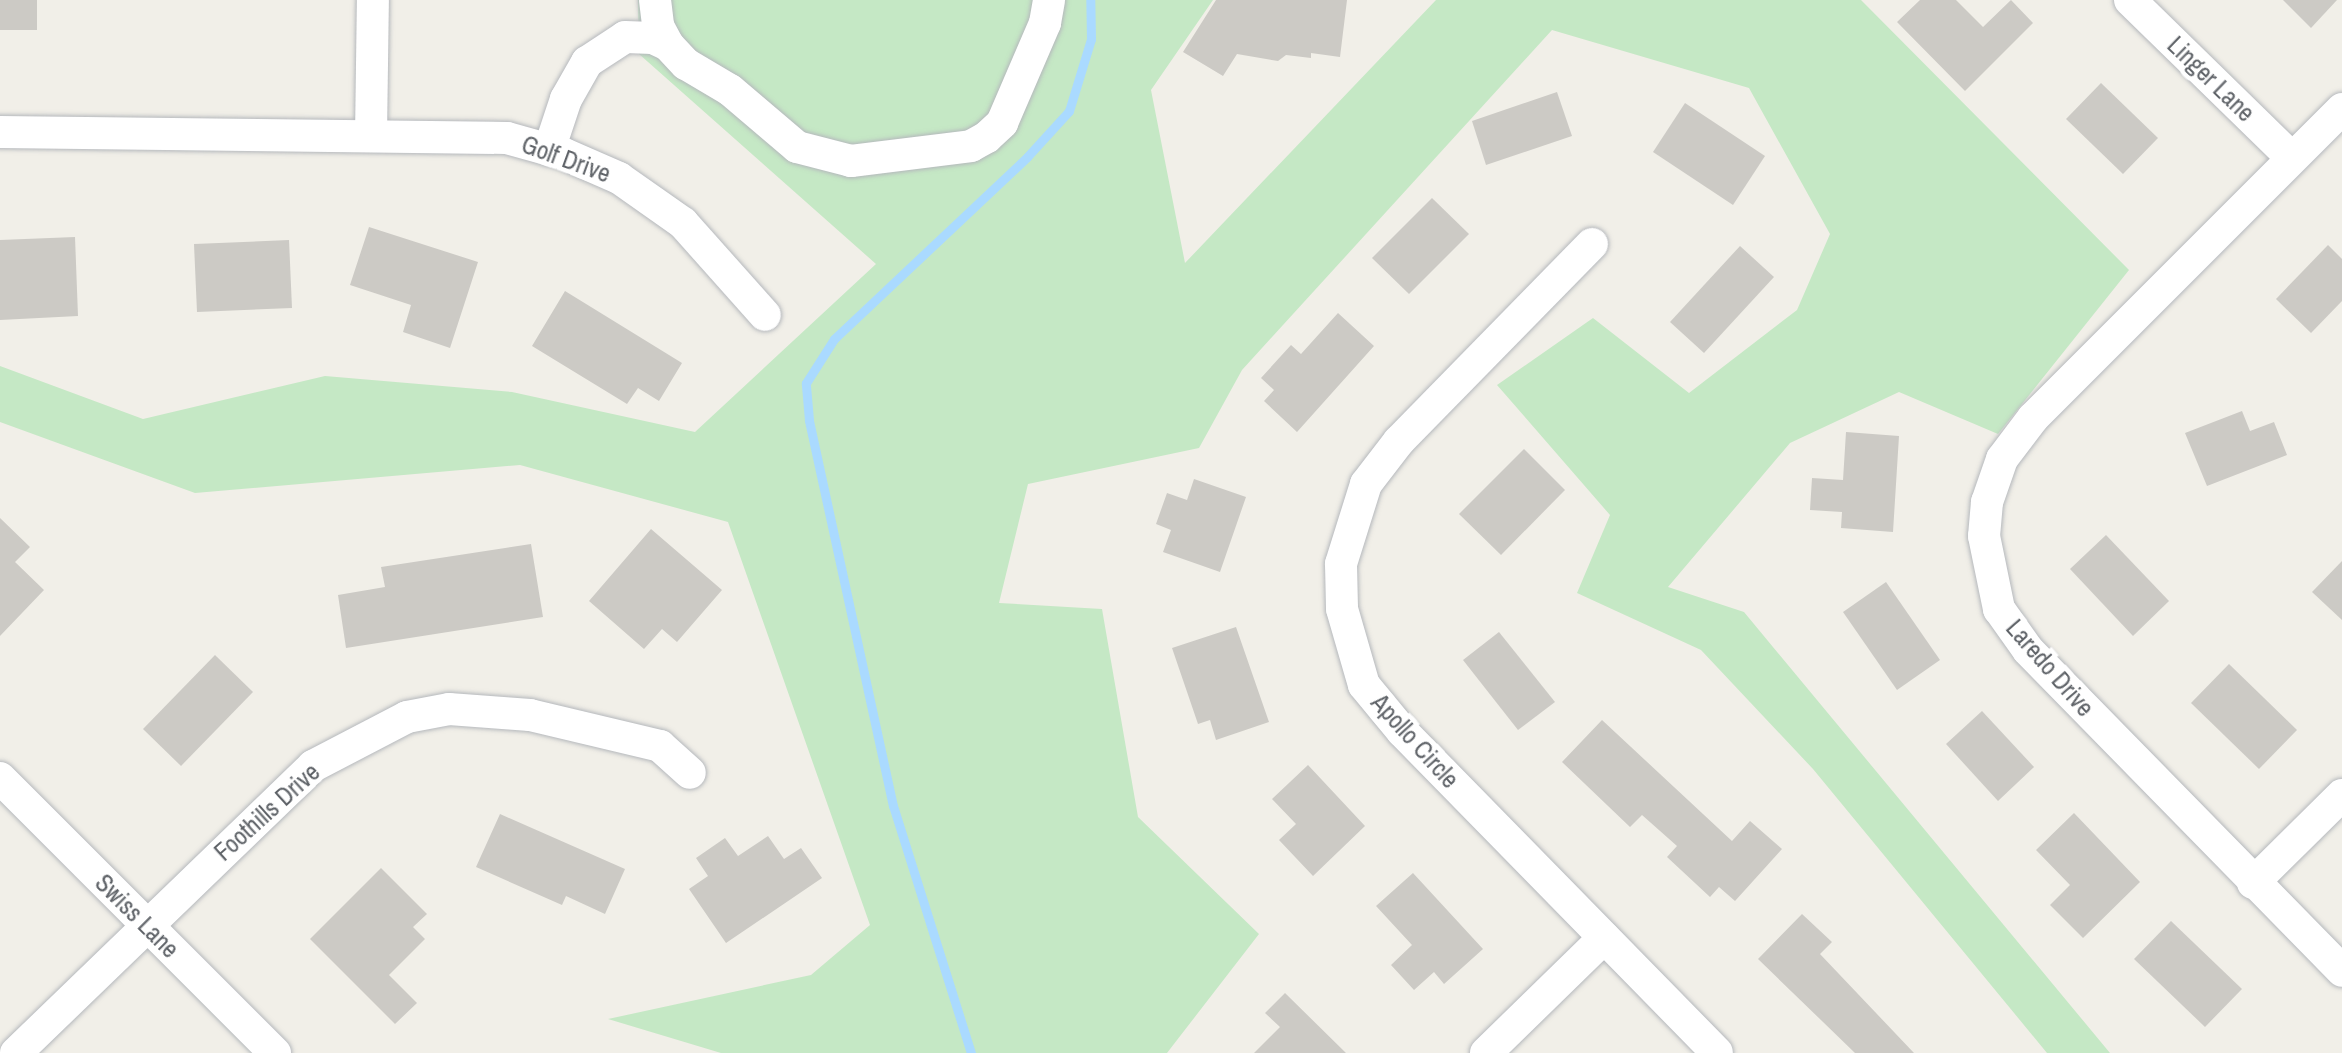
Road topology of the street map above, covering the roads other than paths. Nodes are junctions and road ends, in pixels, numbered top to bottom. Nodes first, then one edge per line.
1 (373, 0) edge
2 (655, 0) edge
3 (1050, 0) edge
4 (2130, 0) edge
5 (668, 45) junction
6 (2342, 109) edge
7 (0, 132) edge
8 (371, 136) junction
9 (550, 150) junction
10 (2292, 158) junction
11 (1592, 244) dead end
12 (765, 315) dead end
13 (690, 773) dead end
14 (0, 778) edge
15 (2342, 795) edge
16 (2253, 883) junction
17 (146, 926) junction
18 (1604, 938) junction
19 (2342, 971) edge
20 (16, 1053) edge
21 (275, 1053) edge
22 (1486, 1053) edge
23 (1717, 1053) edge

1 - 8 street
2 - 5 street
3 - 5 street
4 - 10 street, Linger Lane
5 - 9 street
6 - 10 street, Laredo Drive
7 - 8 street, Golf Drive
8 - 9 street, Golf Drive
9 - 12 street, Golf Drive
10 - 16 street, Laredo Drive
11 - 18 street, Apollo Circle
13 - 17 street, Foothills Drive
14 - 17 street, Swiss Lane
15 - 16 street
16 - 19 street, Laredo Drive
17 - 20 street, Foothills Drive
17 - 21 street, Swiss Lane
18 - 22 street
18 - 23 street, Apollo Circle

